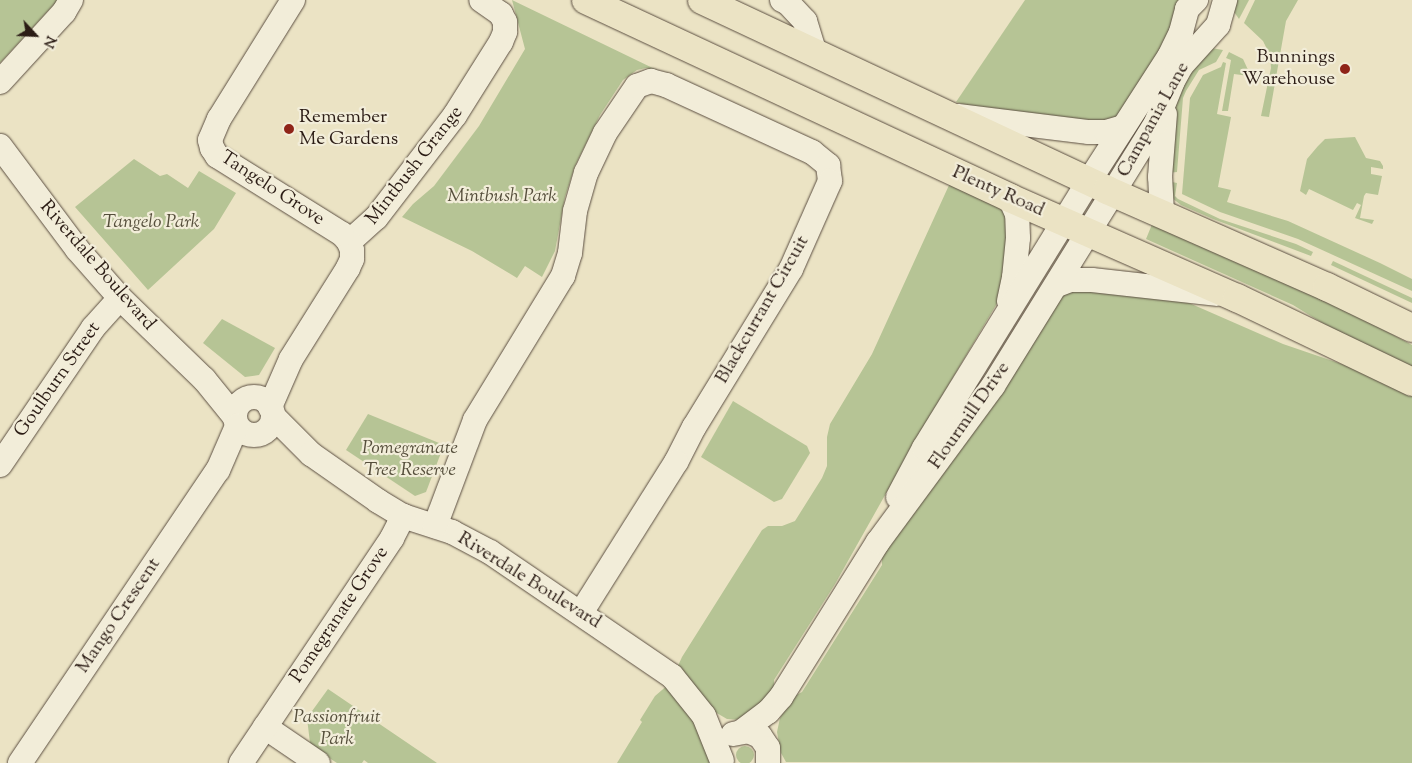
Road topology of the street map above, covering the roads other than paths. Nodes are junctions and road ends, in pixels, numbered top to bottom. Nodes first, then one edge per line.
1 (71, 0) edge
2 (293, 0) edge
3 (481, 0) edge
4 (586, 0) edge
5 (702, 0) edge
6 (782, 0) edge
7 (1196, 0) edge
8 (1219, 4) edge
9 (815, 54) junction
10 (0, 82) edge
11 (1167, 95) junction
12 (942, 113) junction
13 (1123, 127) junction
14 (2, 152) edge
15 (1101, 186) junction
16 (1010, 198) junction
17 (1162, 213) junction
18 (1064, 222) junction
19 (1089, 232) junction
20 (349, 242) junction
21 (1056, 285) junction
22 (120, 298) junction
23 (1237, 298) junction
24 (1003, 322) junction
25 (1412, 328) edge
26 (1412, 382) edge
27 (254, 416) junction
28 (0, 465) edge
29 (403, 516) junction
30 (435, 526) junction
31 (878, 542) junction
32 (581, 614) junction
33 (781, 697) junction
34 (704, 716) junction
35 (265, 727) junction
36 (741, 732) junction
37 (771, 755) edge
38 (20, 763) edge
39 (241, 763) edge
40 (318, 763) edge
41 (722, 763) edge

1 - 10 street
2 - 20 street, Tangelo Grove
3 - 20 street, Mintbush Grange
4 - 16 highway, Plenty Road
5 - 9 highway
6 - 9 street
7 - 13 street, Campania Lane
8 - 11 street, Campania Lane
9 - 12 highway
11 - 15 street, Campania Lane
11 - 17 street
12 - 13 street
12 - 15 highway
13 - 15 street, Campania Lane
14 - 22 street, Riverdale Boulevard
15 - 17 highway
15 - 18 street, Campania Lane
15 - 19 street, Campania Lane
16 - 18 highway, Plenty Road
16 - 24 street, Flourmill Drive
17 - 25 highway
18 - 19 highway, Plenty Road
18 - 24 street, Flourmill Drive
19 - 21 street, Flourmill Drive
19 - 23 highway, Plenty Road
20 - 27 street, Mintbush Grange
21 - 23 street
21 - 31 street, Flourmill Drive
22 - 27 street, Riverdale Boulevard
22 - 28 street, Goulburn Street
23 - 26 highway, Plenty Road
24 - 31 street, Flourmill Drive
27 - 29 street, Riverdale Boulevard
27 - 38 street, Mango Crescent
29 - 30 street, Riverdale Boulevard
29 - 35 street, Pomegranate Grove
30 - 32 street, Riverdale Boulevard
30 - 32 street, Blackcurrant Circuit
31 - 33 street, Flourmill Drive
32 - 34 street, Riverdale Boulevard
33 - 36 street, Flourmill Drive
33 - 37 street, Flourmill Drive
34 - 36 street, Riverdale Boulevard
34 - 41 street, Riverdale Boulevard
35 - 39 street, Pomegranate Grove
35 - 40 street
36 - 37 street, Riverdale Boulevard
36 - 41 street, Flourmill Drive

